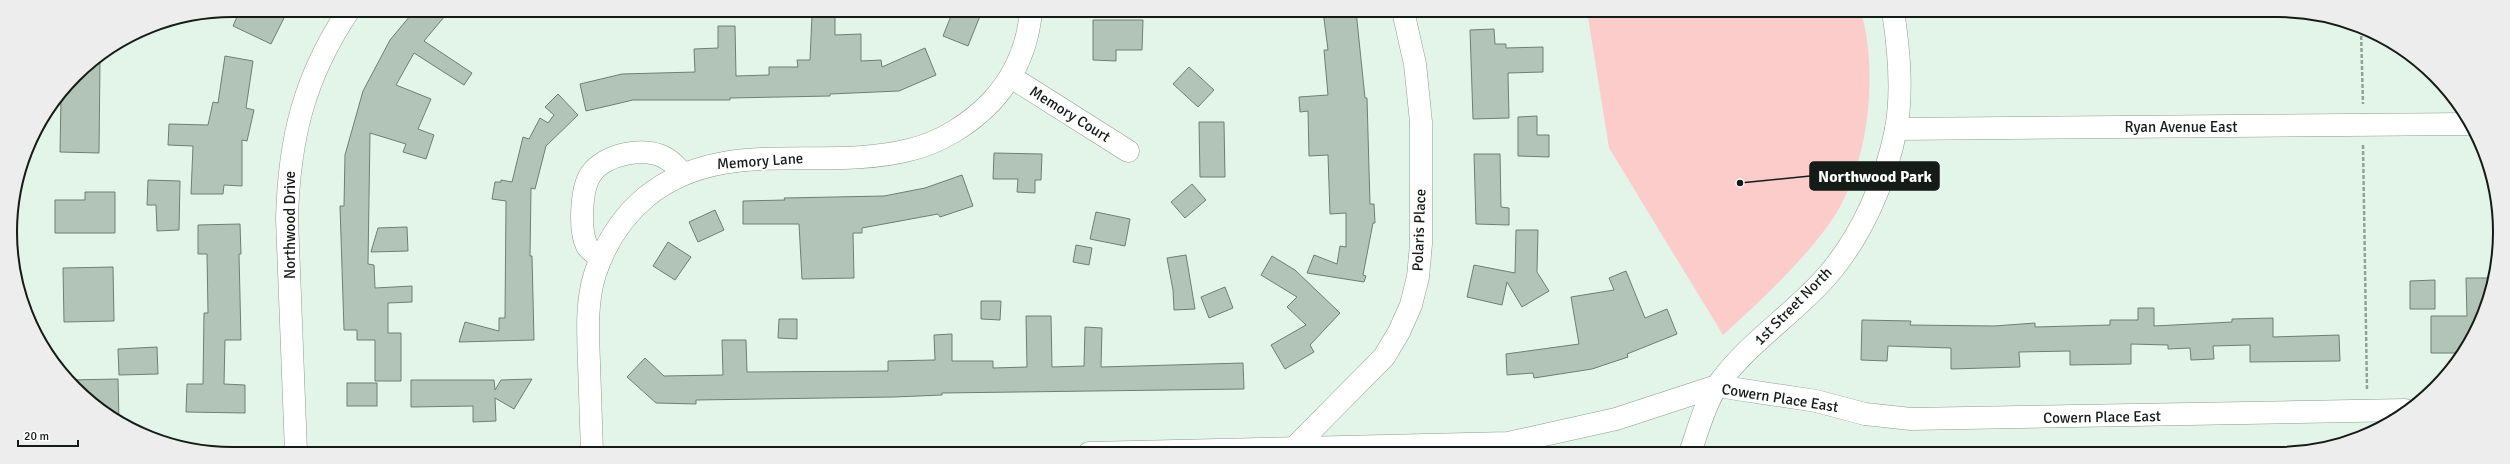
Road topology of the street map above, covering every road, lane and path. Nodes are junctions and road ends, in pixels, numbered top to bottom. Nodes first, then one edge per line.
1 (345, 17) edge
2 (1030, 17) edge
3 (1405, 17) edge
4 (1894, 17) edge
5 (2361, 33) edge
6 (1011, 77) junction
7 (2463, 124) edge
8 (2363, 125) junction
9 (1896, 129) junction
10 (1128, 151) dead end
11 (683, 174) junction
12 (601, 258) junction
13 (1717, 386) junction
14 (2398, 410) edge
15 (2367, 411) junction
16 (296, 447) edge
17 (592, 447) edge
18 (1294, 447) edge
19 (1384, 447) edge
20 (1692, 447) edge

1 - 16 street, Northwood Drive
2 - 6 street, Memory Lane
3 - 18 street, Polaris Place
4 - 9 street, 1st Street North
5 - 8 path
6 - 10 street, Memory Court
6 - 11 street, Memory Lane
7 - 8 street, Ryan Avenue East
8 - 9 street, Ryan Avenue East
8 - 15 path
9 - 13 street, 1st Street North
11 - 12 street, Memory Lane
11 - 12 street
12 - 17 street, Memory Lane
13 - 15 street, Cowern Place East
13 - 19 street, Cowern Place East
13 - 20 street, 1st Street North
14 - 15 street, Cowern Place East

